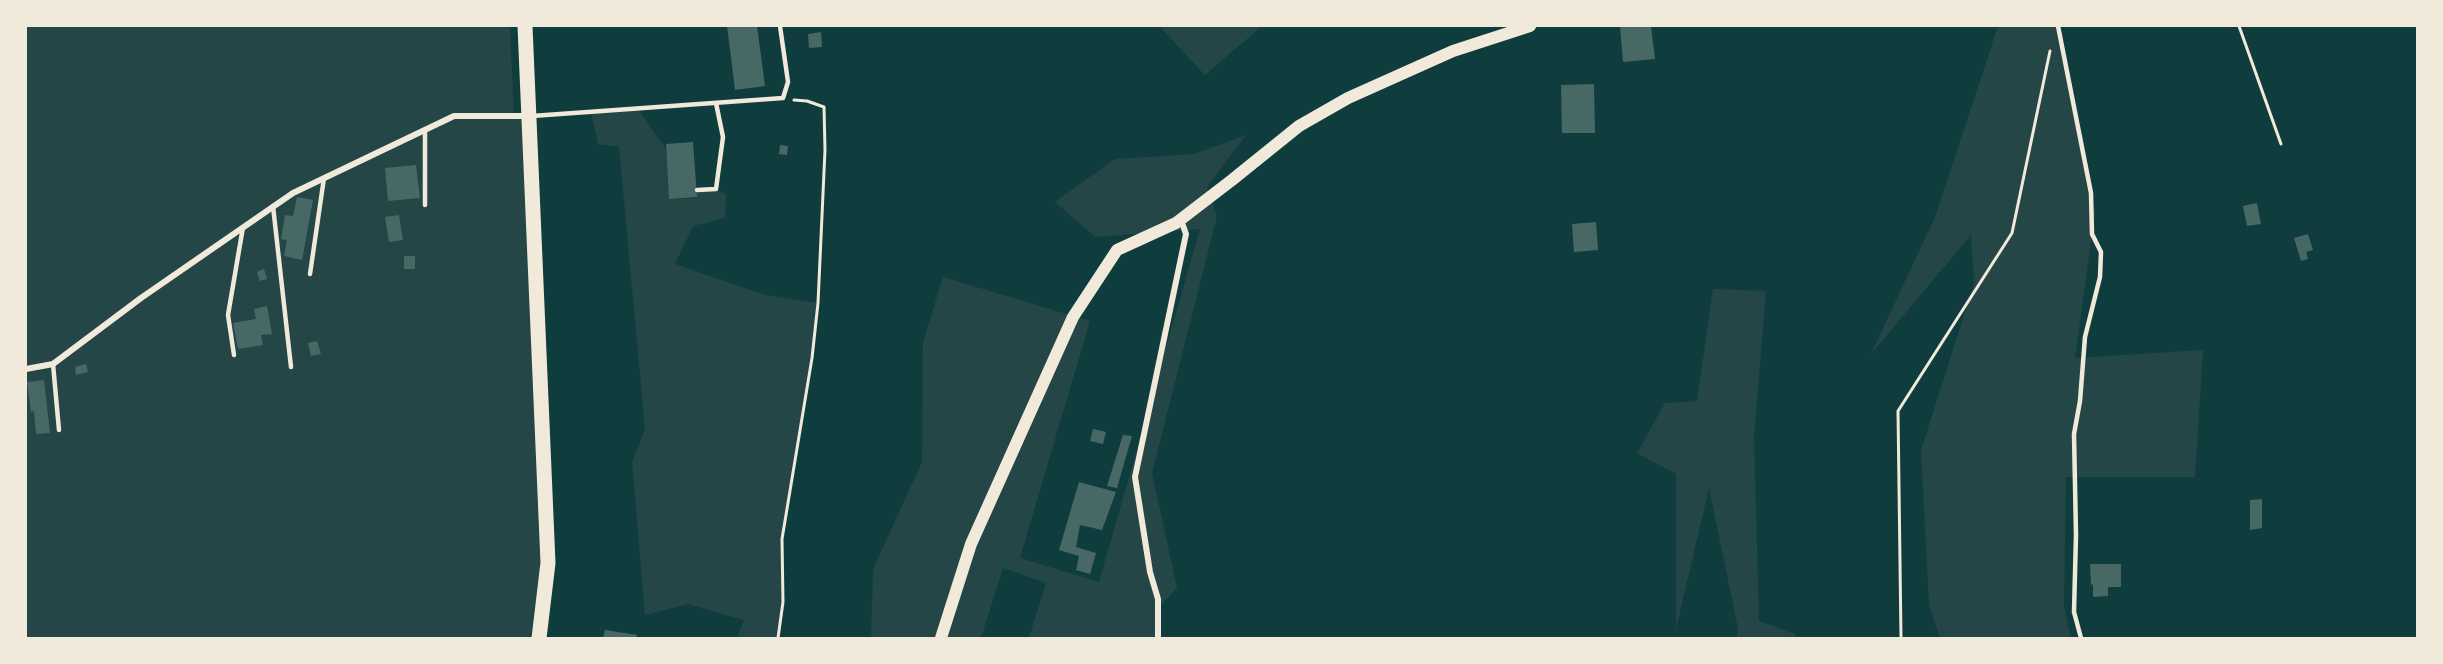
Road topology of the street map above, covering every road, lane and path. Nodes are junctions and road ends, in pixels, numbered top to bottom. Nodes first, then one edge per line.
1 (525, 26) edge
2 (780, 26) edge
3 (1530, 26) edge
4 (2058, 26) edge
5 (2239, 26) edge
6 (2050, 48) dead end
7 (783, 99) junction
8 (716, 103) junction
9 (529, 116) junction
10 (425, 130) junction
11 (2281, 144) dead end
12 (324, 178) junction
13 (697, 190) dead end
14 (273, 206) junction
15 (425, 206) dead end
16 (1181, 219) junction
17 (243, 227) junction
18 (310, 274) dead end
19 (234, 355) dead end
20 (52, 364) junction
21 (291, 367) dead end
22 (26, 369) edge
23 (59, 429) dead end
24 (539, 639) edge
25 (778, 639) edge
26 (941, 639) edge
27 (1158, 639) edge
28 (1901, 639) edge
29 (2081, 639) edge

1 - 9 main road
2 - 7 lane
3 - 16 main road
4 - 29 lane
5 - 11 path
6 - 28 path
7 - 8 lane
7 - 25 path
8 - 9 lane
8 - 13 lane
9 - 10 street
9 - 24 main road
10 - 12 street
10 - 15 lane
12 - 14 street
12 - 18 lane
14 - 17 street
14 - 21 lane
16 - 26 main road
16 - 27 street
17 - 19 lane
17 - 20 street
20 - 22 street
20 - 23 lane

